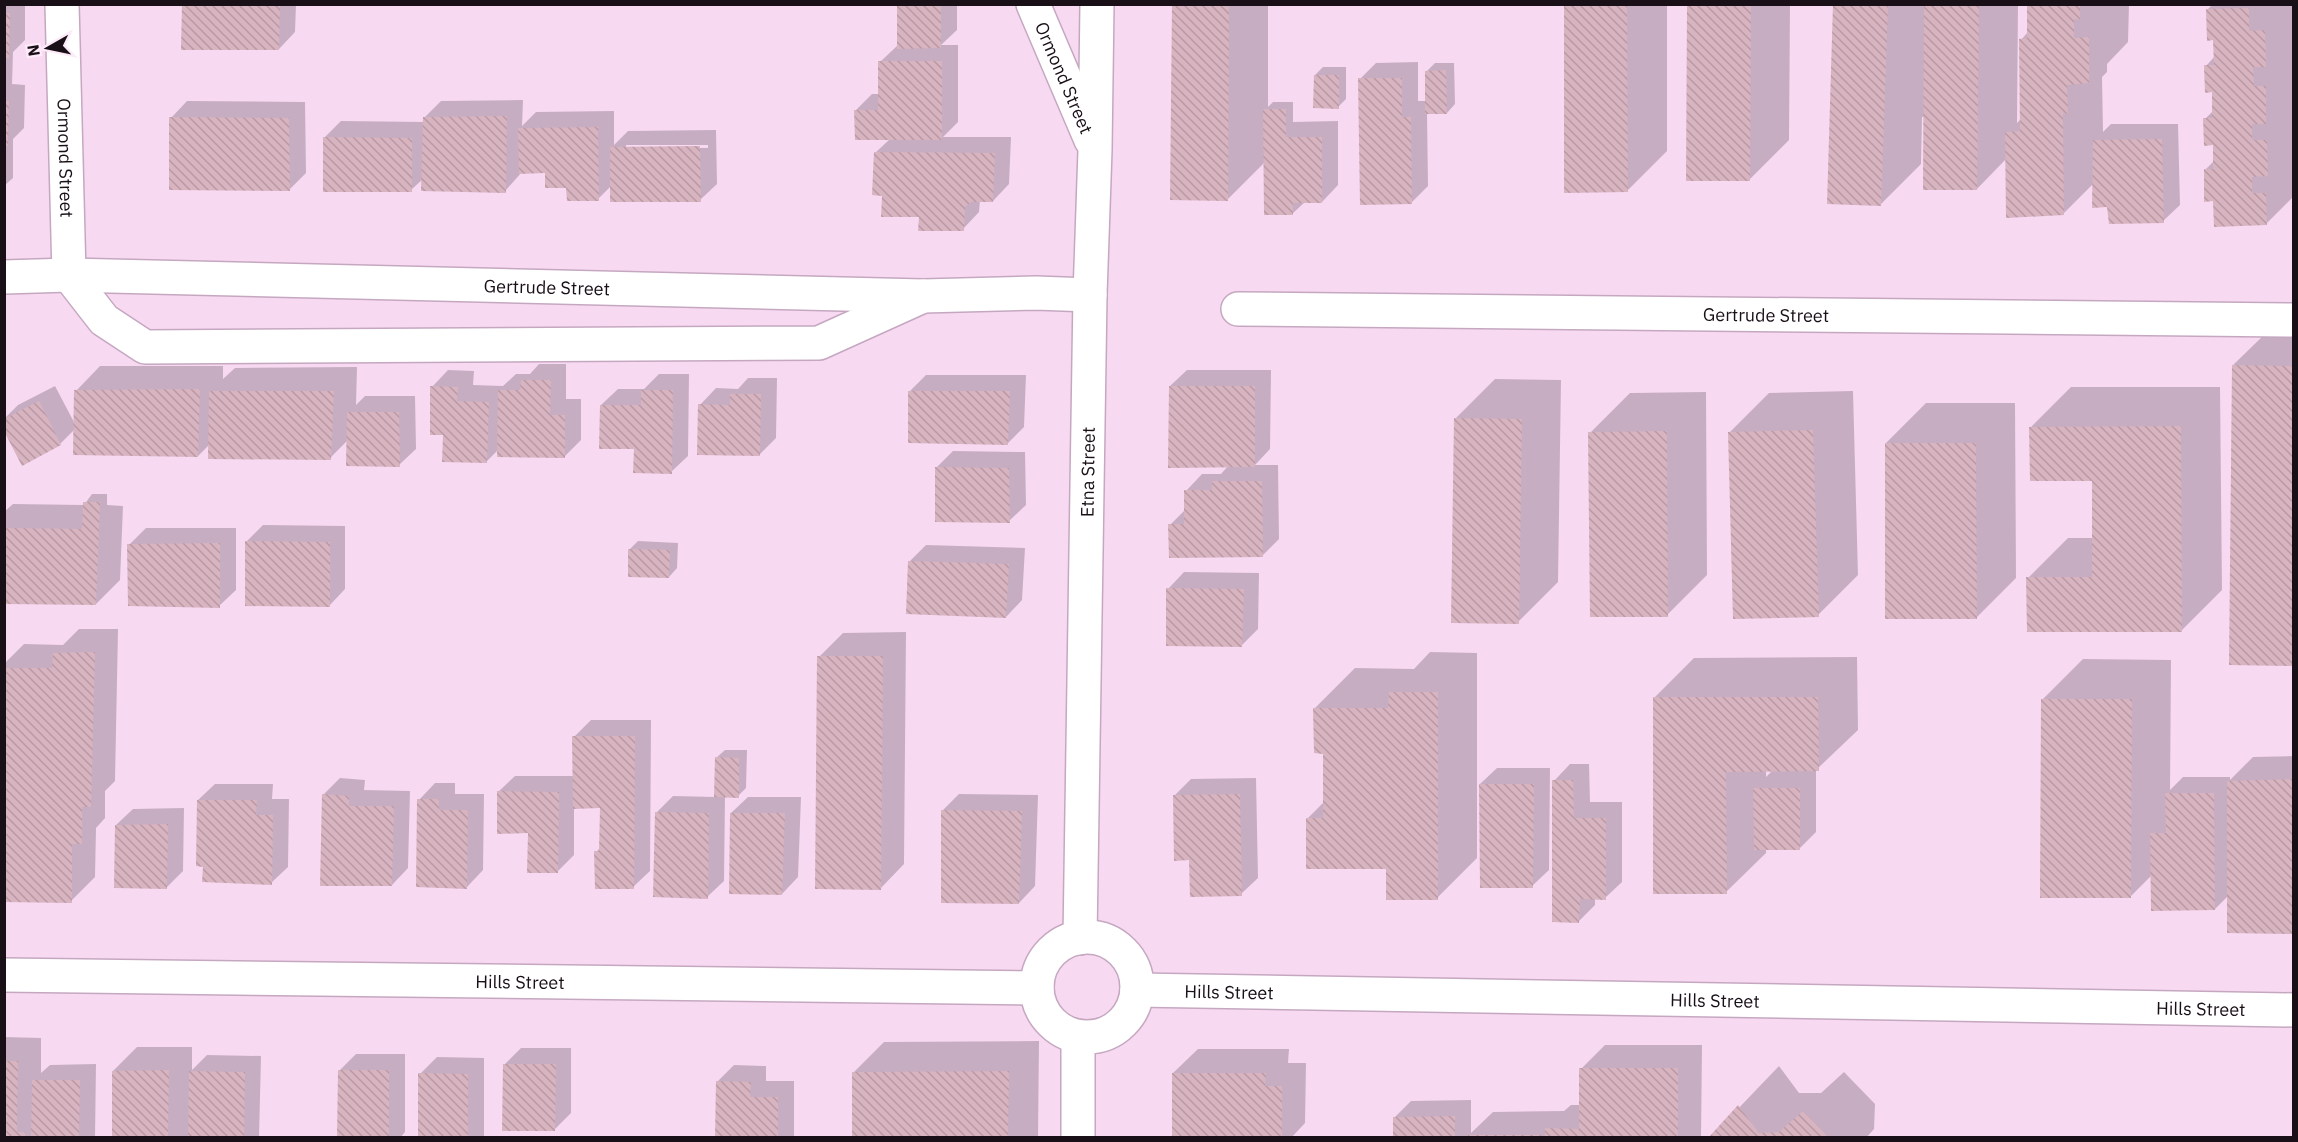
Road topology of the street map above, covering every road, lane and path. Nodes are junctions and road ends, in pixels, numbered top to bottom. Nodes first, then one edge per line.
1 (62, 4) edge
2 (1033, 4) edge
3 (1097, 4) edge
4 (1095, 150) junction
5 (69, 275) junction
6 (4, 277) edge
7 (923, 296) junction
8 (1090, 296) junction
9 (1238, 309) dead end
10 (2294, 320) edge
11 (1080, 938) junction
12 (4, 975) edge
13 (1037, 988) junction
14 (1137, 990) junction
15 (2294, 1010) edge
16 (1078, 1037) junction
17 (1078, 1137) edge

1 - 5 street, Ormond Street
2 - 4 street, Ormond Street
3 - 4 street, Etna Street
4 - 8 street, Etna Street
5 - 6 street, Gertrude Street
5 - 7 street, Gertrude Street
5 - 7 street
7 - 8 street, Gertrude Street
8 - 11 street, Etna Street
9 - 10 street, Gertrude Street
11 - 13 street
11 - 14 street
12 - 13 street, Hills Street
13 - 16 street
14 - 15 street, Hills Street
14 - 16 street
16 - 17 street

